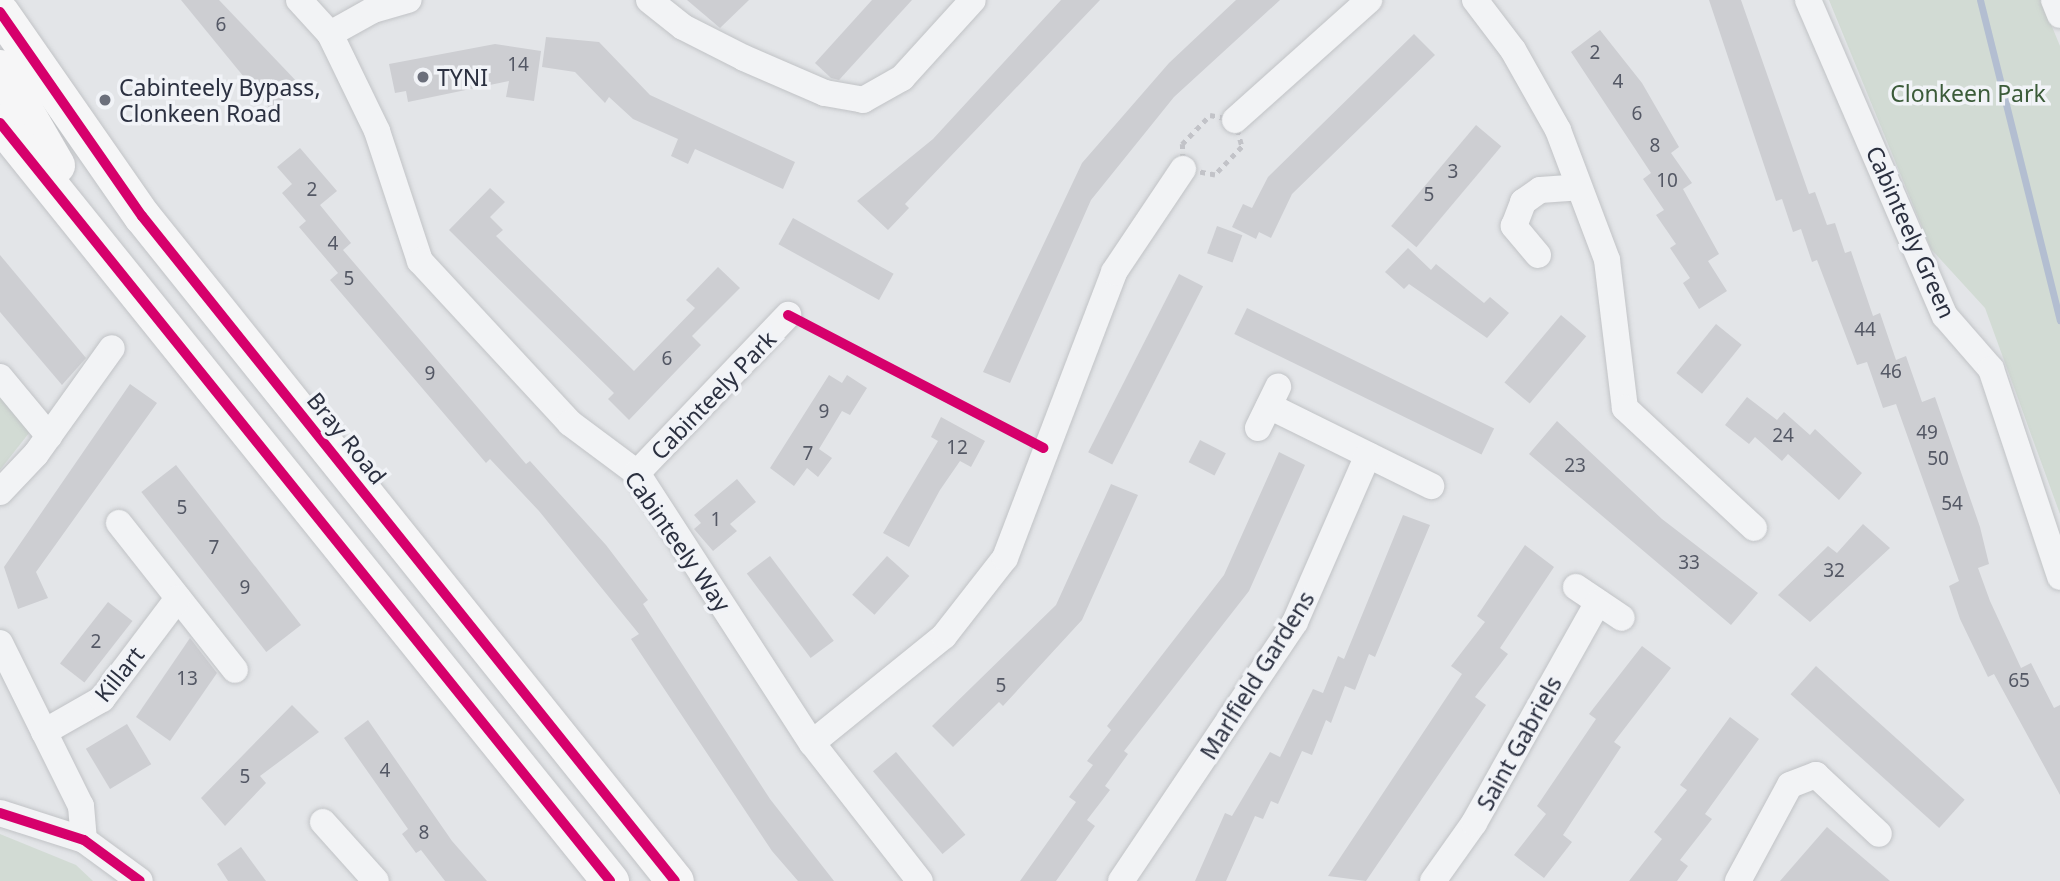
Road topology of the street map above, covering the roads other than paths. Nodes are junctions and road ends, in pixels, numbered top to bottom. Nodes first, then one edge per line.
1 (299, 0) edge
2 (409, 0) edge
3 (649, 0) edge
4 (974, 0) edge
5 (1369, 0) edge
6 (1475, 0) edge
7 (1808, 0) edge
8 (2054, 0) edge
9 (0, 12) edge
10 (2060, 15) edge
11 (330, 34) junction
12 (0, 68) edge
13 (1235, 120) road end
14 (0, 123) edge
15 (1184, 169) road end
16 (1579, 187) junction
17 (1538, 255) dead end
18 (101, 257) junction
19 (788, 315) dead end
20 (112, 348) dead end
21 (0, 377) edge
22 (1268, 407) dead end
23 (49, 436) junction
24 (1368, 455) junction
25 (637, 473) junction
26 (1431, 486) dead end
27 (0, 492) edge
28 (119, 523) dead end
29 (1754, 528) dead end
30 (2060, 577) edge
31 (1576, 587) dead end
32 (178, 598) junction
33 (1598, 602) junction
34 (1622, 618) dead end
35 (0, 643) edge
36 (235, 670) dead end
37 (44, 732) junction
38 (812, 743) junction
39 (0, 813) edge
40 (323, 822) dead end
41 (1879, 834) dead end
42 (84, 840) junction
43 (140, 881) edge
44 (376, 881) edge
45 (610, 881) edge
46 (676, 881) edge
47 (920, 881) edge
48 (1121, 881) edge
49 (1433, 881) edge
50 (1738, 881) edge

1 - 11 street, Cabinteely Way
2 - 11 street
3 - 4 street
5 - 13 street
6 - 16 street
7 - 30 street, Cabinteely Green
8 - 10 street
9 - 46 highway, Bray Road
11 - 25 street, Cabinteely Way
12 - 18 highway
14 - 18 highway
15 - 38 street
16 - 17 street
16 - 29 street
18 - 45 highway
19 - 25 street, Cabinteely Park
20 - 23 street
21 - 23 street
22 - 24 street
23 - 27 street
24 - 26 street
24 - 48 street, Marlfield Gardens
25 - 38 street, Cabinteely Way
28 - 32 street
31 - 33 street
32 - 36 street
32 - 37 street, Killart
33 - 34 street
33 - 49 street, Saint Gabriels
35 - 37 street
37 - 42 street
38 - 47 street, Cabinteely Way
39 - 42 street
40 - 44 street
41 - 50 street
42 - 43 street

